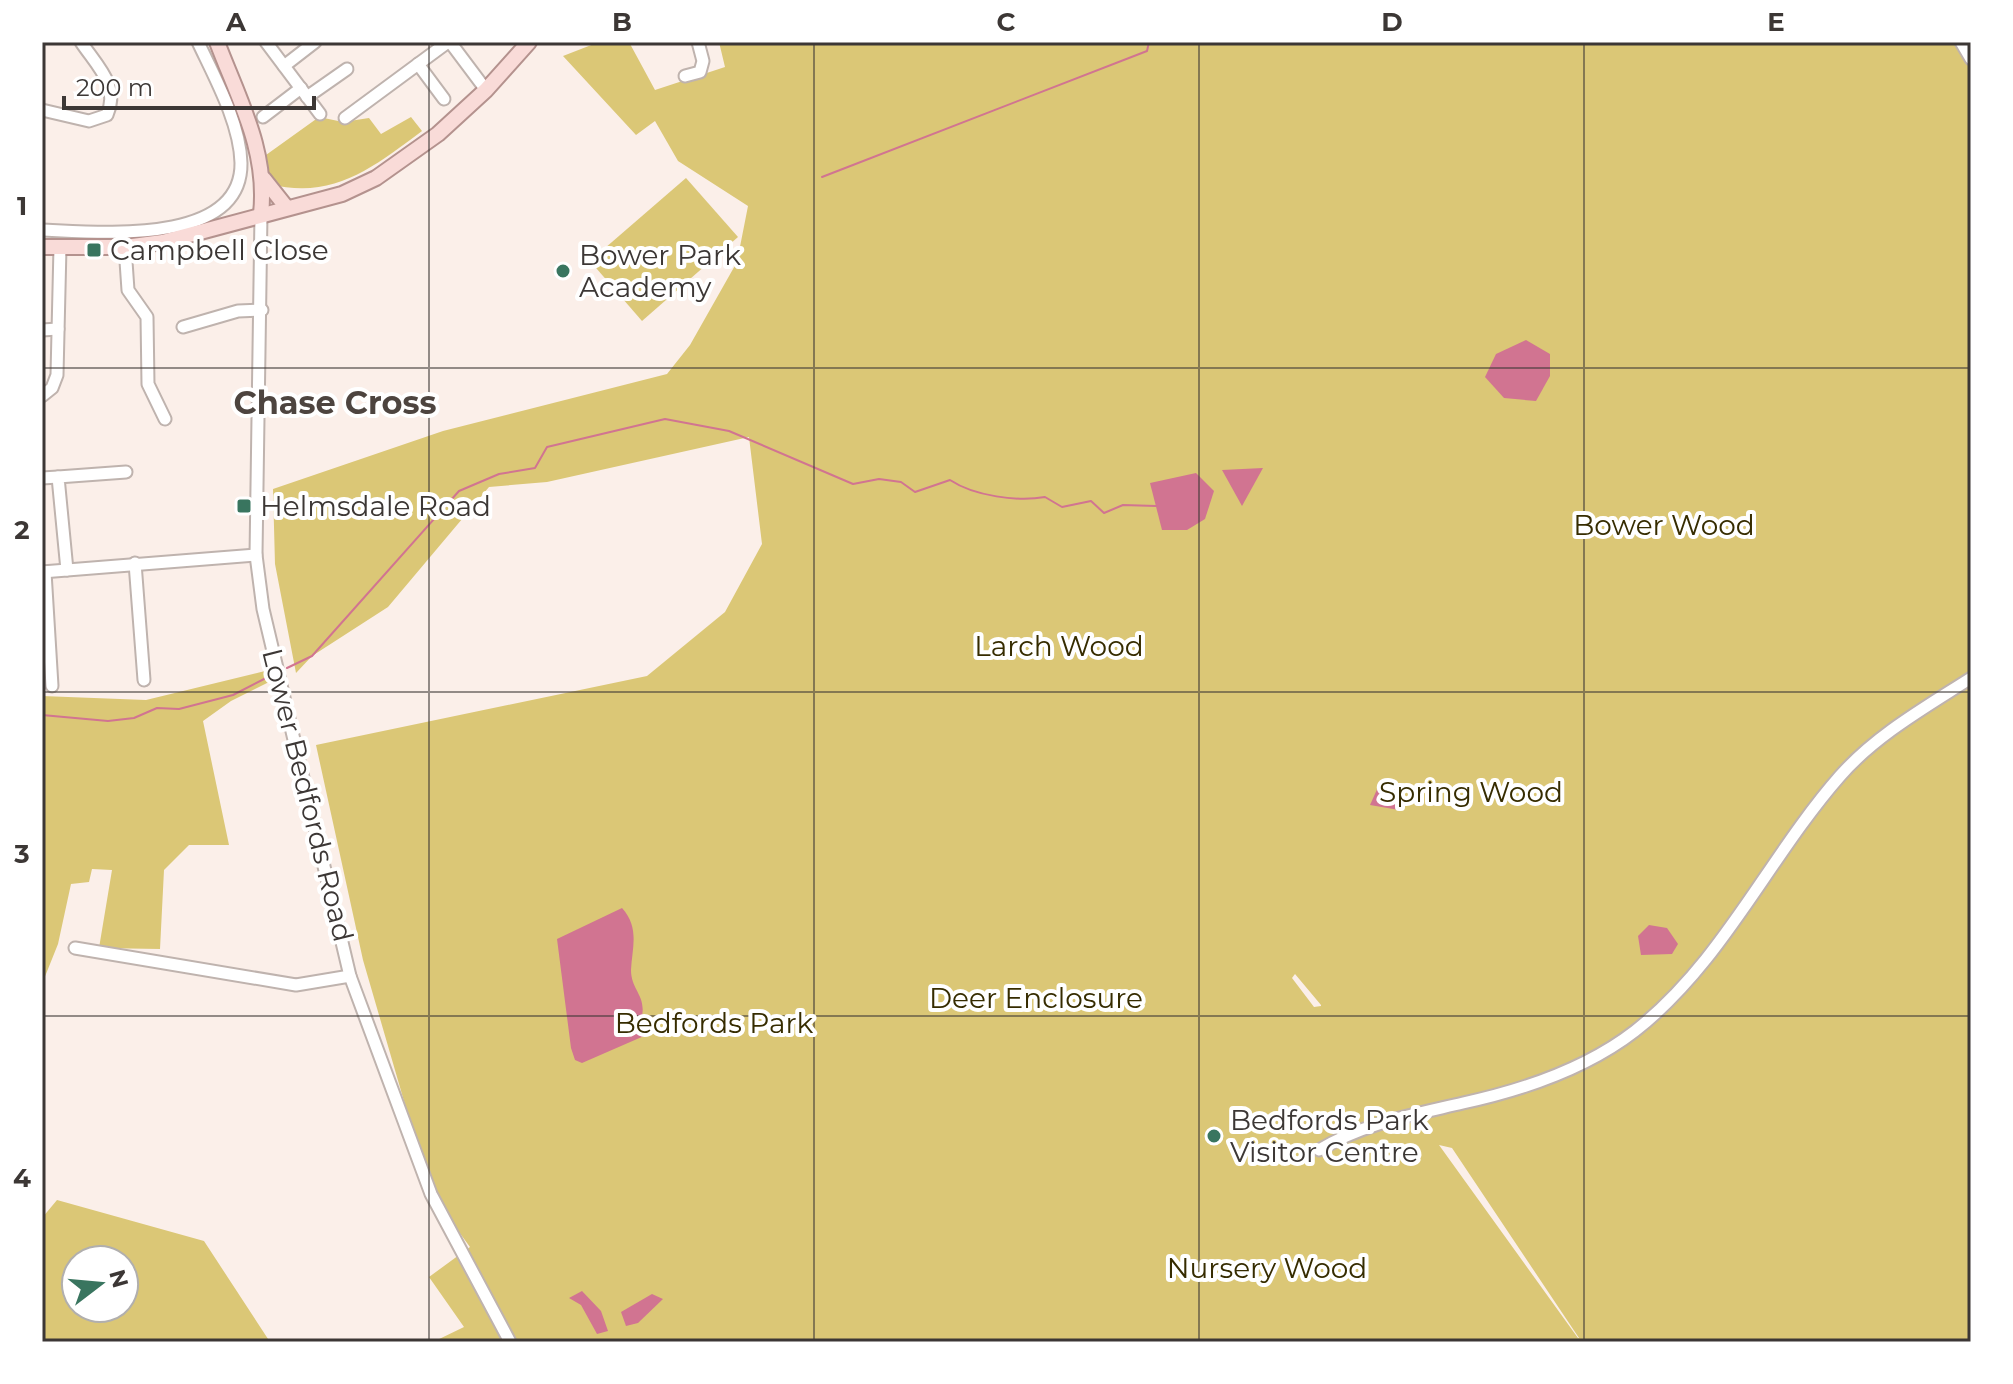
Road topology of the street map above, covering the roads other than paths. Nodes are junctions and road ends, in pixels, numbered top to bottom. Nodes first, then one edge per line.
1 (81, 42) edge
2 (198, 42) edge
3 (217, 42) edge
4 (266, 42) edge
5 (315, 42) edge
6 (529, 42) edge
7 (698, 42) edge
8 (1961, 42) edge
9 (453, 43) edge
10 (1971, 59) edge
11 (418, 64) junction
12 (284, 66) junction
13 (347, 69) dead end
14 (685, 76) dead end
15 (486, 90) junction
16 (304, 92) junction
17 (444, 99) dead end
18 (42, 110) edge
19 (320, 114) dead end
20 (263, 117) dead end
21 (345, 118) dead end
22 (264, 179) junction
23 (287, 208) junction
24 (261, 214) junction
25 (42, 230) edge
26 (42, 247) edge
27 (60, 247) junction
28 (125, 247) junction
29 (262, 310) junction
30 (183, 327) dead end
31 (58, 329) junction
32 (42, 330) edge
33 (42, 396) edge
34 (159, 413) dead end
35 (126, 472) dead end
36 (58, 477) junction
37 (42, 478) edge
38 (256, 555) junction
39 (135, 563) junction
40 (67, 570) junction
41 (44, 572) edge
42 (1971, 678) edge
43 (144, 680) dead end
44 (52, 686) dead end
45 (75, 948) dead end
46 (350, 976) junction
47 (1319, 1150) dead end
48 (510, 1342) edge

1 - 18 street
2 - 25 street
3 - 22 main road
4 - 12 street
5 - 12 street
6 - 15 main road
7 - 14 street
8 - 10 street
9 - 11 street
9 - 15 street
11 - 17 street
11 - 21 street
12 - 16 street
13 - 16 street
15 - 23 main road
16 - 19 street
16 - 20 street
22 - 23 main road
22 - 24 main road
23 - 24 main road
24 - 28 main road
24 - 29 street, Lower Bedfords Road
26 - 27 main road
27 - 28 main road
27 - 31 street
28 - 34 street
29 - 30 street
29 - 38 street, Lower Bedfords Road
31 - 32 street
31 - 33 street
35 - 36 street
36 - 37 street
36 - 40 street
38 - 39 street
38 - 46 street, Lower Bedfords Road
39 - 40 street
39 - 43 street
40 - 41 street
41 - 44 street
42 - 47 street
45 - 46 street
46 - 48 street, Lower Bedfords Road

